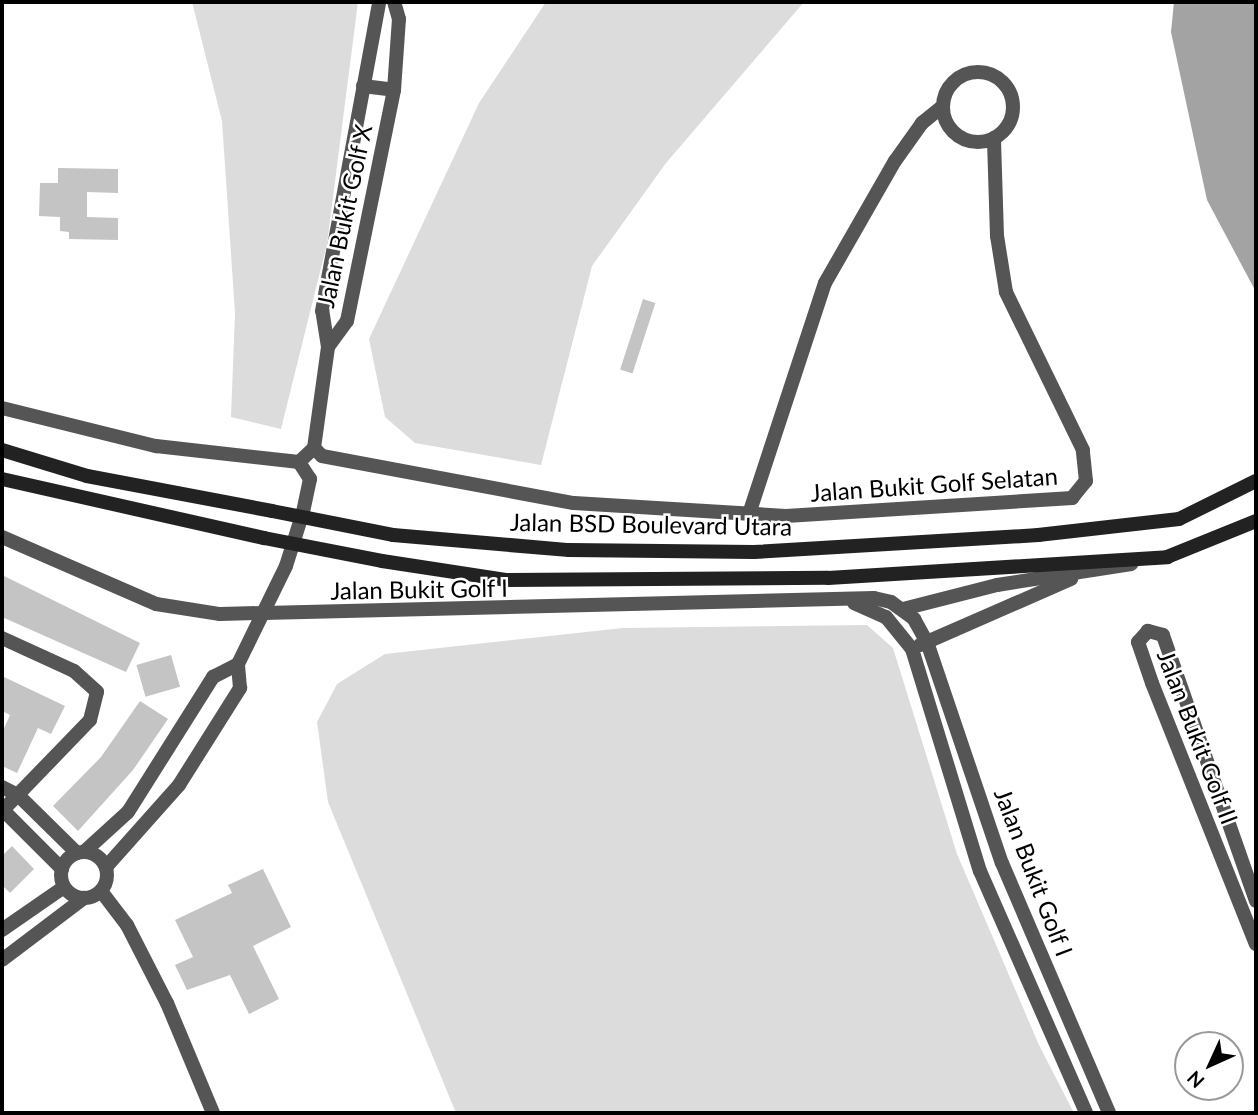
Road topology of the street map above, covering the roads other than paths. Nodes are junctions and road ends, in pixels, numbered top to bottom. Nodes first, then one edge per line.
1 (379, 2) edge
2 (394, 2) edge
3 (363, 86) junction
4 (394, 90) junction
5 (943, 106) junction
6 (993, 138) junction
7 (336, 254) junction
8 (360, 260) junction
9 (328, 346) junction
10 (2, 408) edge
11 (2, 450) edge
12 (318, 452) junction
13 (303, 466) junction
14 (2, 480) edge
15 (1256, 481) edge
16 (749, 514) junction
17 (1256, 521) edge
18 (2, 537) edge
19 (1167, 557) junction
20 (1081, 573) junction
21 (852, 602) junction
22 (904, 609) junction
23 (263, 613) junction
24 (2, 638) edge
25 (927, 642) junction
26 (912, 649) junction
27 (238, 664) junction
28 (2, 787) edge
29 (18, 795) junction
30 (2, 810) edge
31 (80, 853) junction
32 (106, 867) junction
33 (62, 869) junction
34 (64, 887) junction
35 (101, 891) junction
36 (84, 898) junction
37 (1256, 901) edge
38 (2, 930) edge
39 (1256, 944) edge
40 (2, 960) edge
41 (213, 1113) edge
42 (1086, 1113) edge
43 (1110, 1113) edge

1 - 3 street, Jalan Bukit Golf X
2 - 4 street, Jalan Bukit Golf X
3 - 4 street
3 - 7 street, Jalan Bukit Golf X
4 - 8 street, Jalan Bukit Golf X
5 - 6 street
5 - 6 street
5 - 16 street
6 - 16 street, Jalan Bukit Golf Selatan
7 - 8 street
7 - 9 street, Jalan Bukit Golf X
8 - 9 street, Jalan Bukit Golf X
9 - 12 street, Jalan Bukit Golf X
10 - 13 street
11 - 15 main road, Jalan BSD Boulevard Utara, bridge
12 - 13 street
12 - 16 street, Jalan Bukit Golf Selatan
13 - 23 street
14 - 19 main road, bridge
17 - 19 main road
18 - 23 street, Jalan Bukit Golf I
19 - 20 street
20 - 22 street
20 - 25 street
21 - 22 street, Jalan Bukit Golf I
21 - 23 street, Jalan Bukit Golf I
21 - 26 street, Jalan Bukit Golf I
22 - 25 street, Jalan Bukit Golf I
23 - 27 street
24 - 29 street
25 - 26 street
25 - 43 street, Jalan Bukit Golf I
26 - 42 street, Jalan Bukit Golf I
27 - 31 street
27 - 32 street
28 - 29 street
29 - 30 street
29 - 31 street
30 - 33 street
31 - 32 street
31 - 33 street
32 - 35 street
33 - 34 street
34 - 36 street
34 - 38 street
35 - 36 street
35 - 41 street
36 - 40 street
37 - 39 street, Jalan Bukit Golf II

